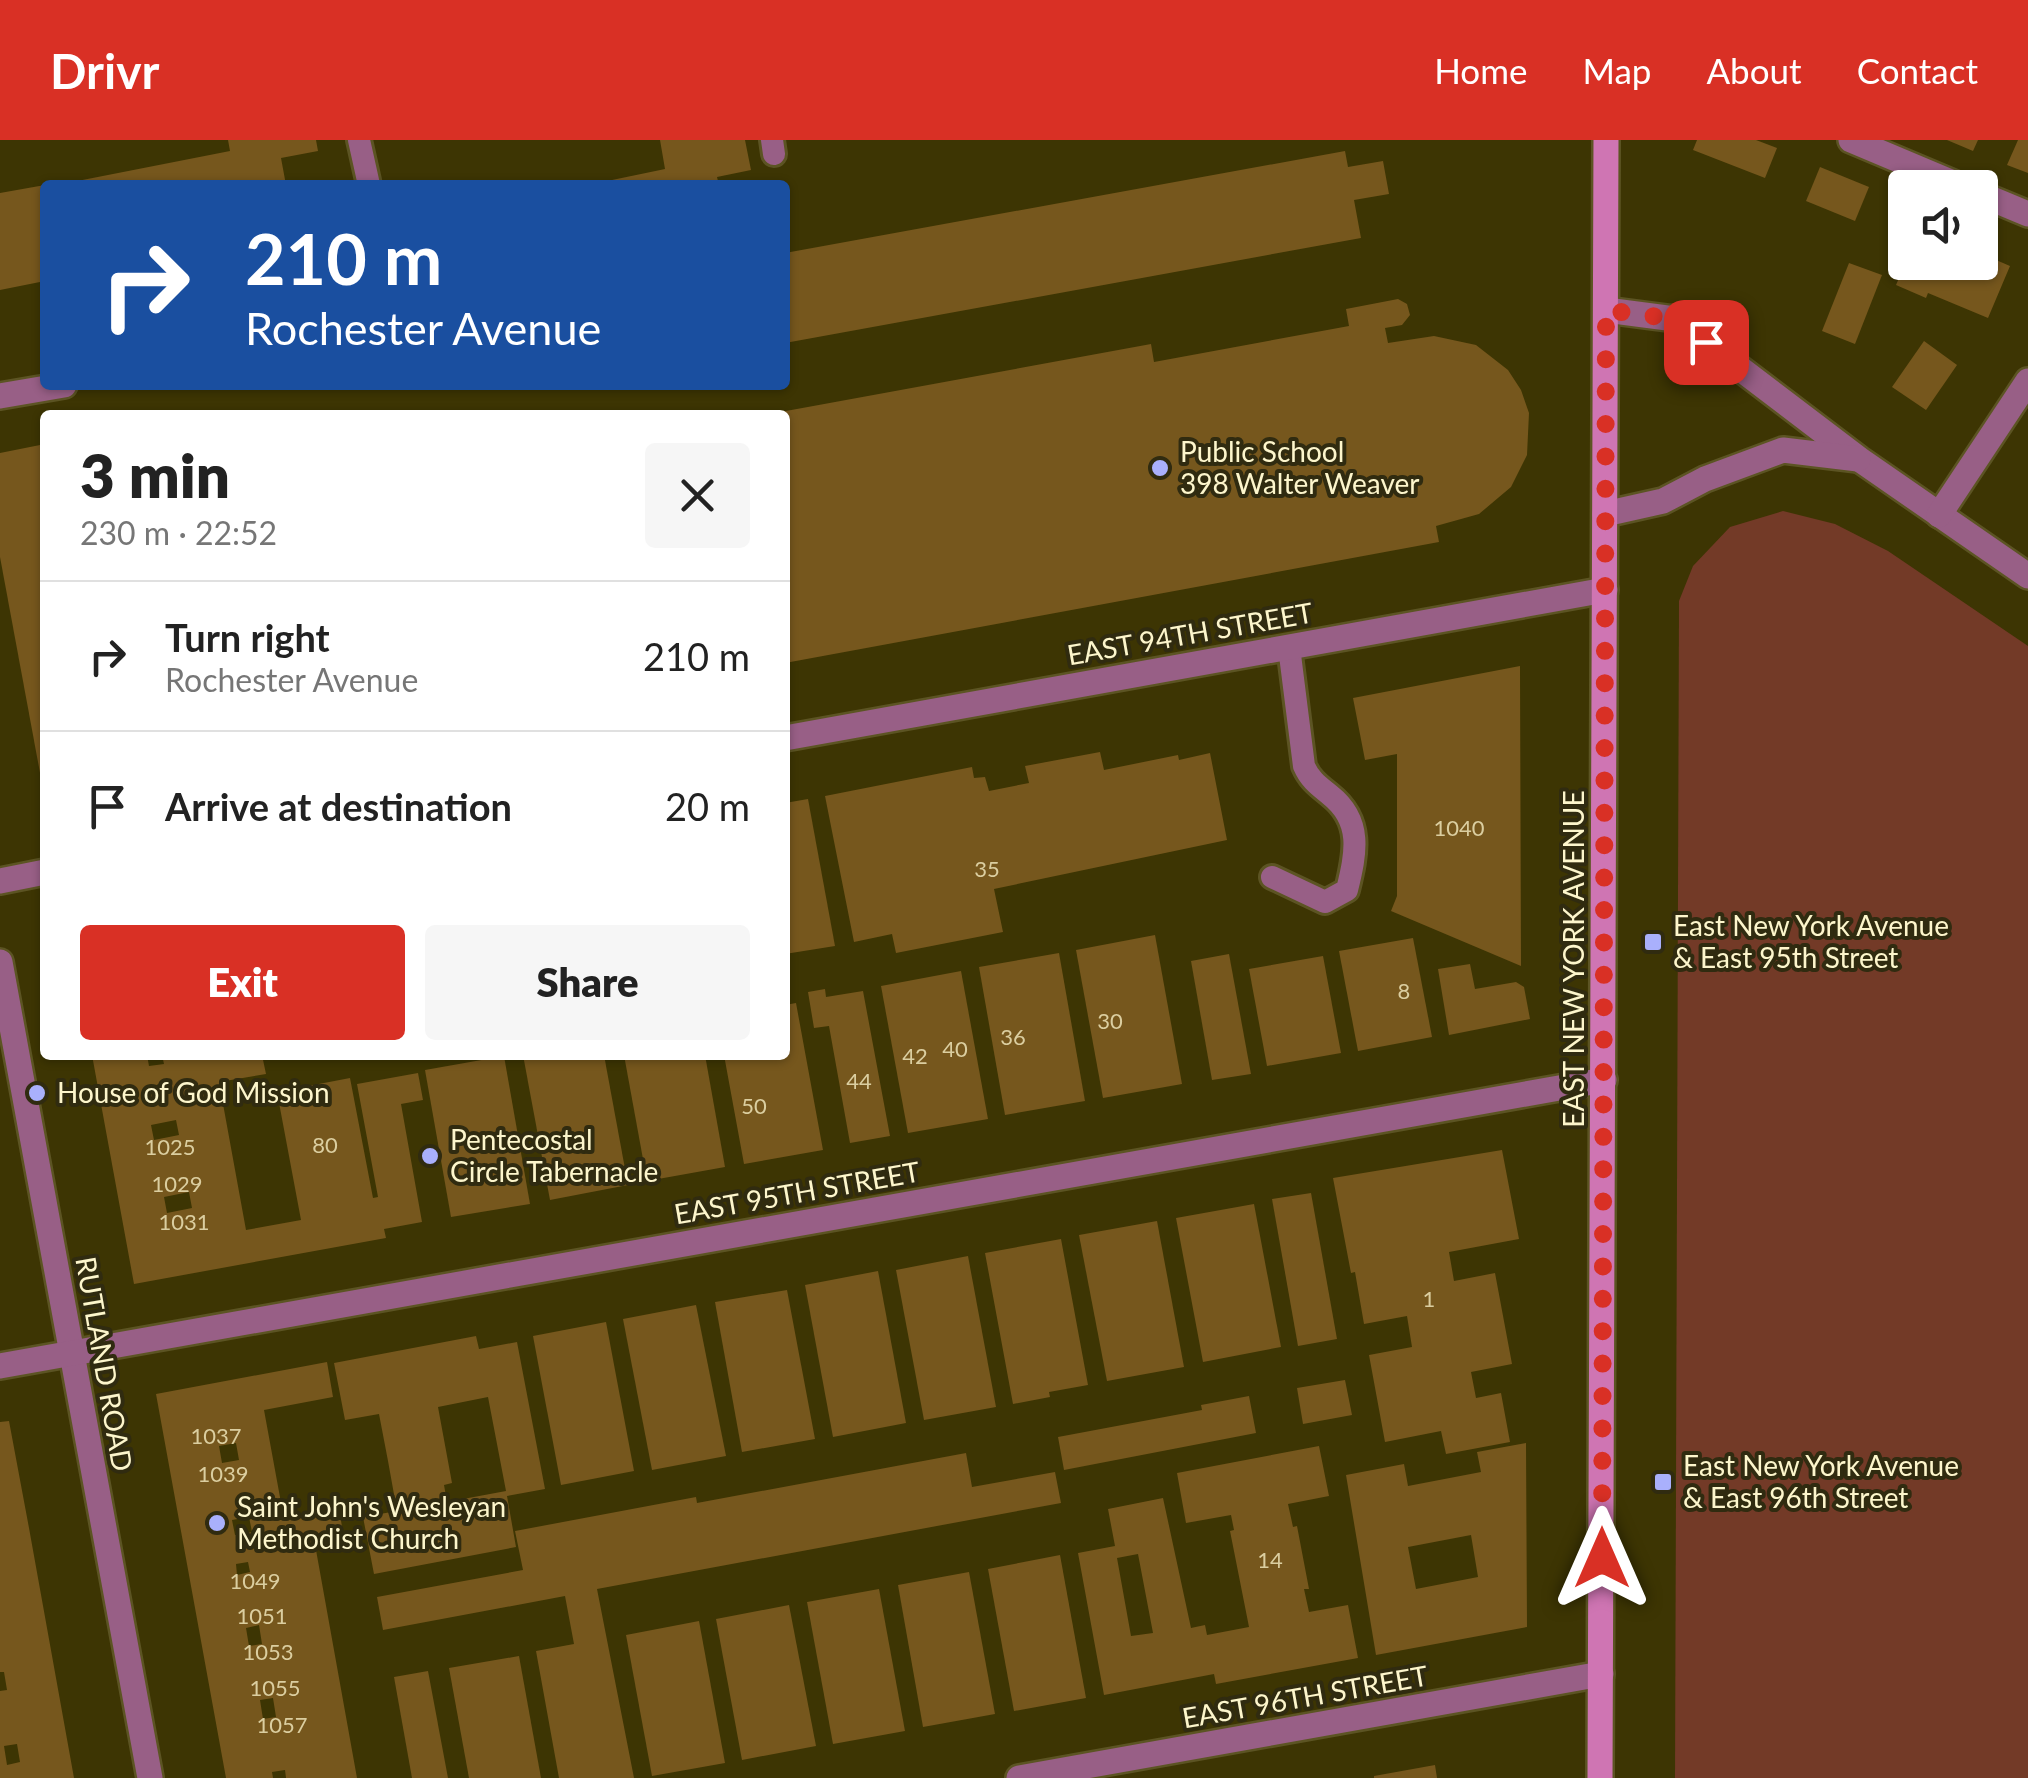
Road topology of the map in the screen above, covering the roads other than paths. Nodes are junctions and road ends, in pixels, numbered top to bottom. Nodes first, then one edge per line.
1 (360, 140) edge
2 (1606, 140) edge
3 (1851, 140) edge
4 (1922, 170) edge
5 (368, 180) edge
6 (1998, 202) edge
7 (2028, 214) edge
8 (1606, 310) junction
9 (2028, 381) edge
10 (40, 389) edge
11 (0, 396) edge
12 (1859, 459) junction
13 (1606, 514) junction
14 (1939, 515) junction
15 (2028, 576) edge
16 (1605, 590) junction
17 (1290, 647) junction
18 (790, 737) edge
19 (40, 873) edge
20 (1272, 877) dead end
21 (0, 880) edge
22 (0, 962) edge
23 (1604, 1080) junction
24 (71, 1353) junction
25 (0, 1366) edge
26 (1601, 1674) junction
27 (150, 1778) edge
28 (1019, 1778) edge
29 (1600, 1778) edge

1 - 5 lane
2 - 8 main road, EAST NEW YORK AVENUE
3 - 4 street
6 - 7 street
8 - 12 street
8 - 13 main road, EAST NEW YORK AVENUE
9 - 14 street
10 - 11 street
12 - 13 street
12 - 14 street
13 - 16 main road, EAST NEW YORK AVENUE
14 - 15 street
16 - 17 street, EAST 94TH STREET
16 - 23 main road, EAST NEW YORK AVENUE
17 - 18 street, EAST 94TH STREET
17 - 20 lane
19 - 21 street
22 - 24 street, RUTLAND ROAD
23 - 24 street, EAST 95TH STREET
23 - 26 main road, EAST NEW YORK AVENUE
24 - 25 street, EAST 95TH STREET
24 - 27 street, RUTLAND ROAD
26 - 28 street, EAST 96TH STREET
26 - 29 main road, EAST NEW YORK AVENUE

